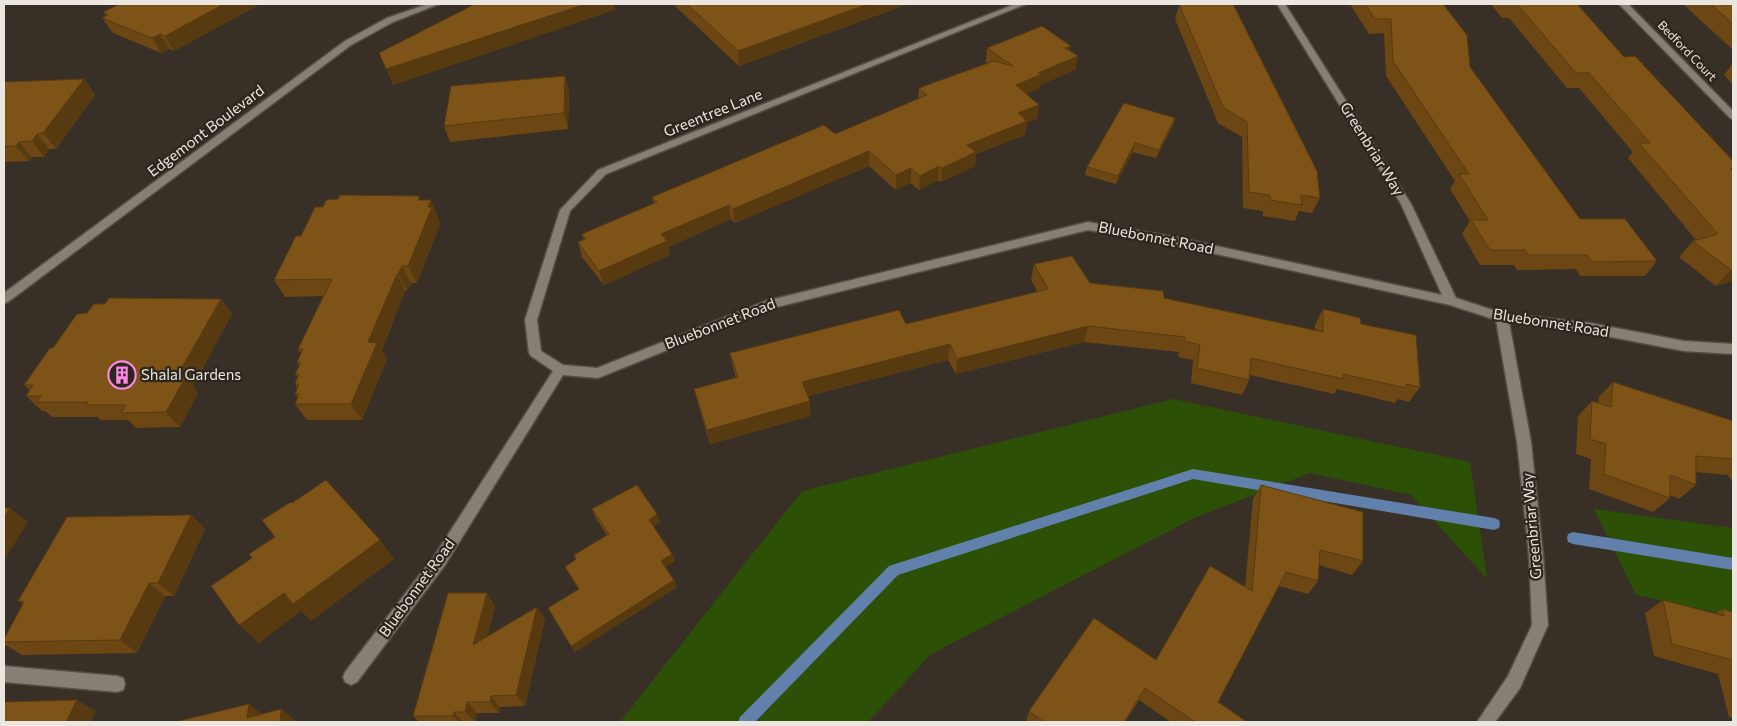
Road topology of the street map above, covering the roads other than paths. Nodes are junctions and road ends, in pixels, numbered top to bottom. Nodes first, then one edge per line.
1 (435, 4) edge
2 (1022, 4) edge
3 (1282, 4) edge
4 (1623, 4) edge
5 (1733, 116) edge
6 (4, 299) edge
7 (1451, 301) junction
8 (1502, 317) junction
9 (1733, 349) edge
10 (535, 353) joint
11 (560, 370) junction
12 (4, 674) edge
13 (351, 677) dead end
14 (117, 684) dead end
15 (1485, 722) edge

1 - 6 street, Edgemont Boulevard
2 - 10 street, Greentree Lane
3 - 7 street, Greenbriar Way
4 - 5 street, Bedford Court
7 - 8 street, Bluebonnet Road
7 - 11 street, Bluebonnet Road
8 - 9 street, Bluebonnet Road
8 - 15 street, Greenbriar Way
10 - 11 street, Bluebonnet Road
11 - 13 street, Bluebonnet Road
12 - 14 street

